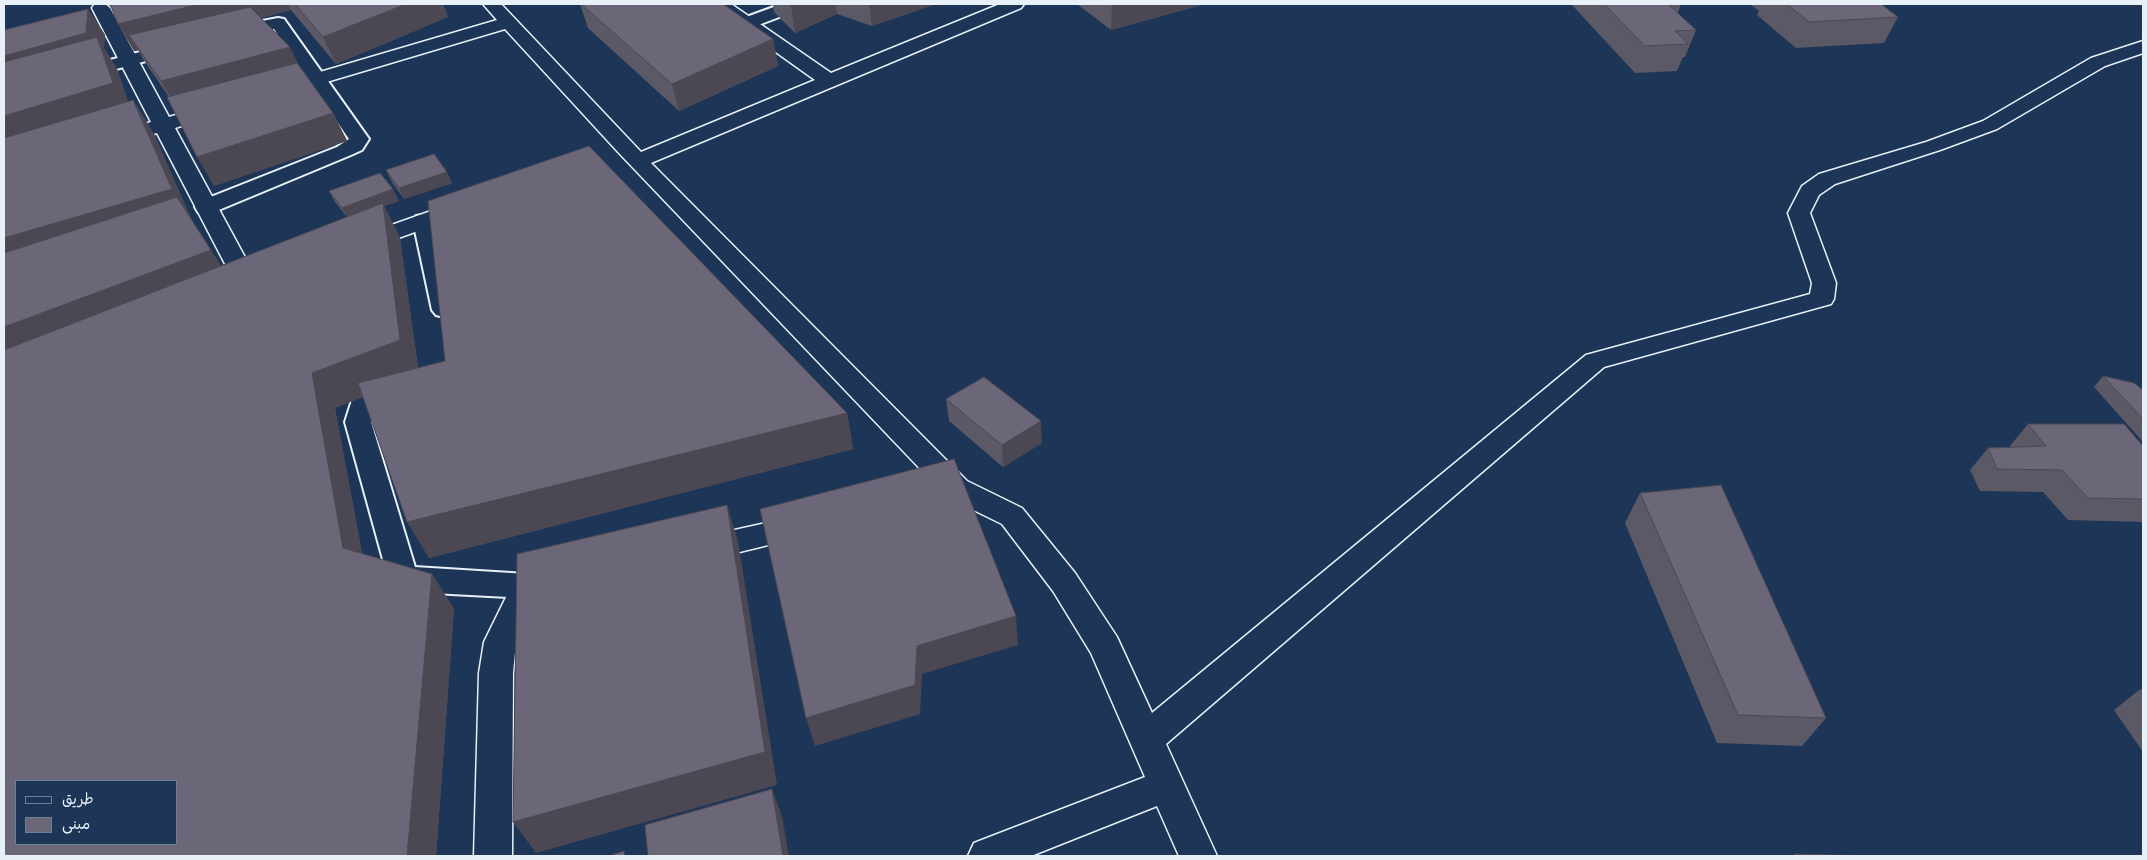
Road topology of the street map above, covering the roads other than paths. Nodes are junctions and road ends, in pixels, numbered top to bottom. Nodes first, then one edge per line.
1 (492, 4) edge
2 (720, 4) edge
3 (797, 4) edge
4 (1015, 4) edge
5 (100, 8) edge
6 (508, 22) junction
7 (747, 23) junction
8 (215, 36) edge
9 (196, 42) edge
10 (2143, 47) edge
11 (129, 60) junction
12 (61, 79) edge
13 (315, 80) junction
14 (828, 80) junction
15 (258, 97) edge
16 (230, 105) edge
17 (163, 125) junction
18 (97, 145) edge
19 (623, 154) junction
20 (488, 198) edge
21 (204, 217) junction
22 (424, 221) junction
23 (340, 251) edge
24 (248, 285) edge
25 (450, 336) edge
26 (425, 386) edge
27 (958, 489) junction
28 (929, 496) edge
29 (824, 521) edge
30 (673, 556) edge
31 (572, 578) edge
32 (527, 586) junction
33 (1146, 739) junction
34 (1167, 785) junction
35 (492, 856) edge
36 (987, 856) edge
37 (1198, 856) edge

1 - 6 street
2 - 7 street
3 - 7 lane
4 - 14 street
5 - 11 street
6 - 13 street
6 - 19 street
7 - 14 street
8 - 13 lane
9 - 11 lane
10 - 33 street
11 - 12 lane
11 - 17 street
13 - 15 street
13 - 21 lane
14 - 19 street
16 - 17 street
17 - 18 street
17 - 21 street
19 - 27 street
20 - 22 street
21 - 24 street
22 - 23 street
22 - 25 lane
26 - 32 lane
27 - 28 street
27 - 33 street
29 - 30 street
31 - 32 street
32 - 35 street
33 - 34 street
34 - 36 street
34 - 37 street

